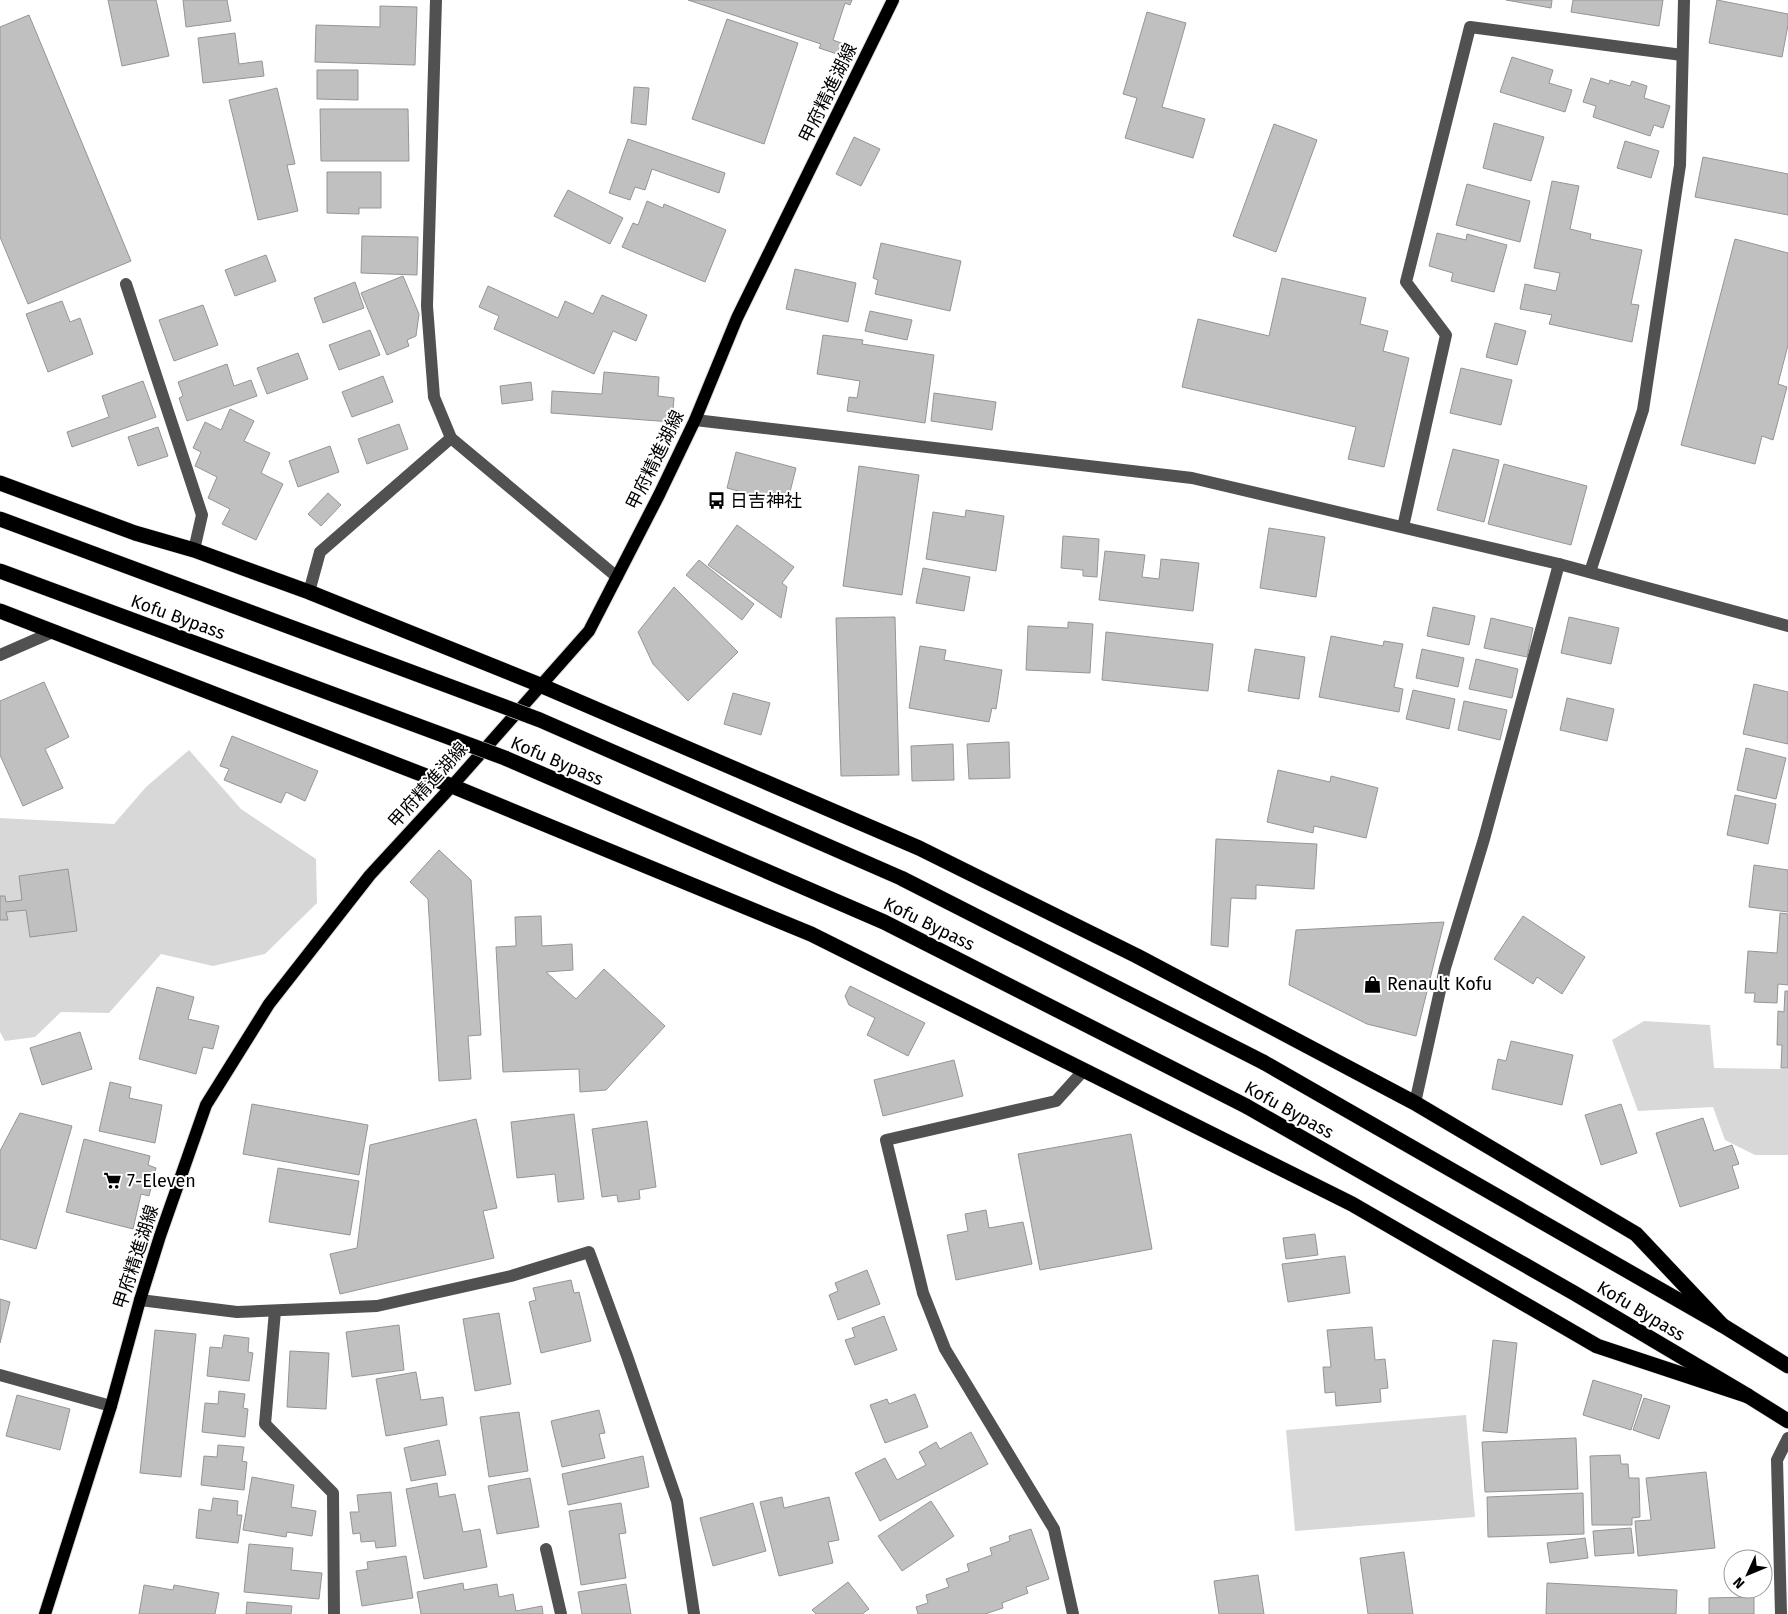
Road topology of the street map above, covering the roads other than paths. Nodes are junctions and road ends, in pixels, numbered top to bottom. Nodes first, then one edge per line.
1 (436, 0) edge
2 (893, 0) edge
3 (1684, 0) edge
4 (1682, 56) junction
5 (126, 284) dead end
6 (695, 420) junction
7 (451, 438) junction
8 (0, 483) edge
9 (0, 519) edge
10 (1403, 527) junction
11 (194, 550) junction
12 (1560, 564) junction
13 (0, 571) edge
14 (1590, 572) junction
15 (617, 577) junction
16 (309, 592) junction
17 (0, 611) edge
18 (1788, 626) edge
19 (55, 631) junction
20 (0, 655) edge
21 (540, 685) junction
22 (452, 786) junction
23 (1084, 1070) junction
24 (1415, 1103) junction
25 (140, 1300) junction
26 (275, 1311) junction
27 (1722, 1325) junction
28 (1788, 1366) edge
29 (0, 1375) edge
30 (1748, 1396) junction
31 (111, 1406) junction
32 (1788, 1421) edge
33 (1788, 1438) edge
34 (546, 1549) dead end
35 (45, 1614) edge
36 (334, 1614) edge
37 (561, 1614) edge
38 (694, 1614) edge
39 (1073, 1614) edge
40 (1781, 1614) edge

1 - 7 street
2 - 6 main road, 甲府精進湖線
3 - 4 street
4 - 10 street
4 - 14 street
5 - 11 street
6 - 10 street
6 - 15 main road, 甲府精進湖線
7 - 15 street
7 - 16 street
8 - 11 highway
9 - 27 highway, Kofu Bypass, bridge
10 - 12 street
11 - 16 highway
12 - 14 street
12 - 24 street
13 - 30 highway, Kofu Bypass, bridge
14 - 18 street
15 - 21 main road, 甲府精進湖線
16 - 21 highway
17 - 19 highway
19 - 20 street
19 - 22 highway
21 - 22 main road, 甲府精進湖線
21 - 24 highway
22 - 23 highway
22 - 25 main road, 甲府精進湖線
23 - 30 highway
23 - 39 street
24 - 27 highway
25 - 26 street
25 - 31 main road, 甲府精進湖線
26 - 36 street
26 - 38 street
27 - 28 highway, Kofu Bypass
29 - 31 street
30 - 32 highway, Kofu Bypass
31 - 35 main road, 甲府精進湖線
33 - 40 street
34 - 37 street

